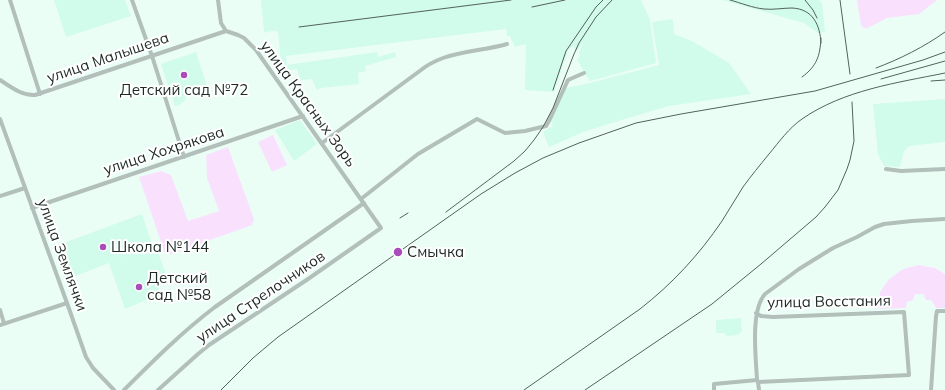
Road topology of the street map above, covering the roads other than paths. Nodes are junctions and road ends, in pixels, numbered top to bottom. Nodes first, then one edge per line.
1 (10, 0) edge
2 (132, 0) edge
3 (218, 0) edge
4 (226, 31) junction
5 (507, 44) dead end
6 (152, 56) junction
7 (584, 73) dead end
8 (0, 80) edge
9 (40, 94) junction
10 (303, 116) junction
11 (0, 119) edge
12 (2, 130) edge
13 (322, 143) junction
14 (184, 157) junction
15 (886, 169) dead end
16 (945, 169) edge
17 (25, 188) junction
18 (0, 196) edge
19 (361, 199) junction
20 (364, 203) junction
21 (32, 208) junction
22 (945, 219) edge
23 (381, 228) joint
24 (67, 303) junction
25 (0, 310) edge
26 (945, 311) edge
27 (756, 313) junction
28 (2, 324) edge
29 (758, 381) junction
30 (114, 390) edge
31 (124, 390) edge
32 (158, 390) edge
33 (714, 390) edge
34 (759, 390) edge
35 (931, 390) edge

1 - 9 street
2 - 6 street
3 - 4 street
4 - 6 street, улица Малышева
4 - 10 street, улица Красных Зорь
5 - 13 street
6 - 9 street, улица Малышева
6 - 14 street
7 - 19 street
8 - 9 street, улица Малышева
10 - 13 street, улица Красных Зорь
10 - 14 street, улица Хохрякова
11 - 12 street, улица Землячки
12 - 17 street, улица Землячки
13 - 19 street, улица Красных Зорь
14 - 21 street, улица Хохрякова
15 - 16 street
17 - 18 street
17 - 21 street, улица Землячки
19 - 20 street, улица Красных Зорь
20 - 23 street, улица Красных Зорь
20 - 31 street
21 - 24 street, улица Землячки
22 - 27 street
23 - 32 street, улица Стрелочников
24 - 28 street
24 - 30 street, улица Землячки
25 - 28 street
26 - 35 street
27 - 29 street
27 - 29 street, улица Восстания
29 - 33 street
29 - 34 street

